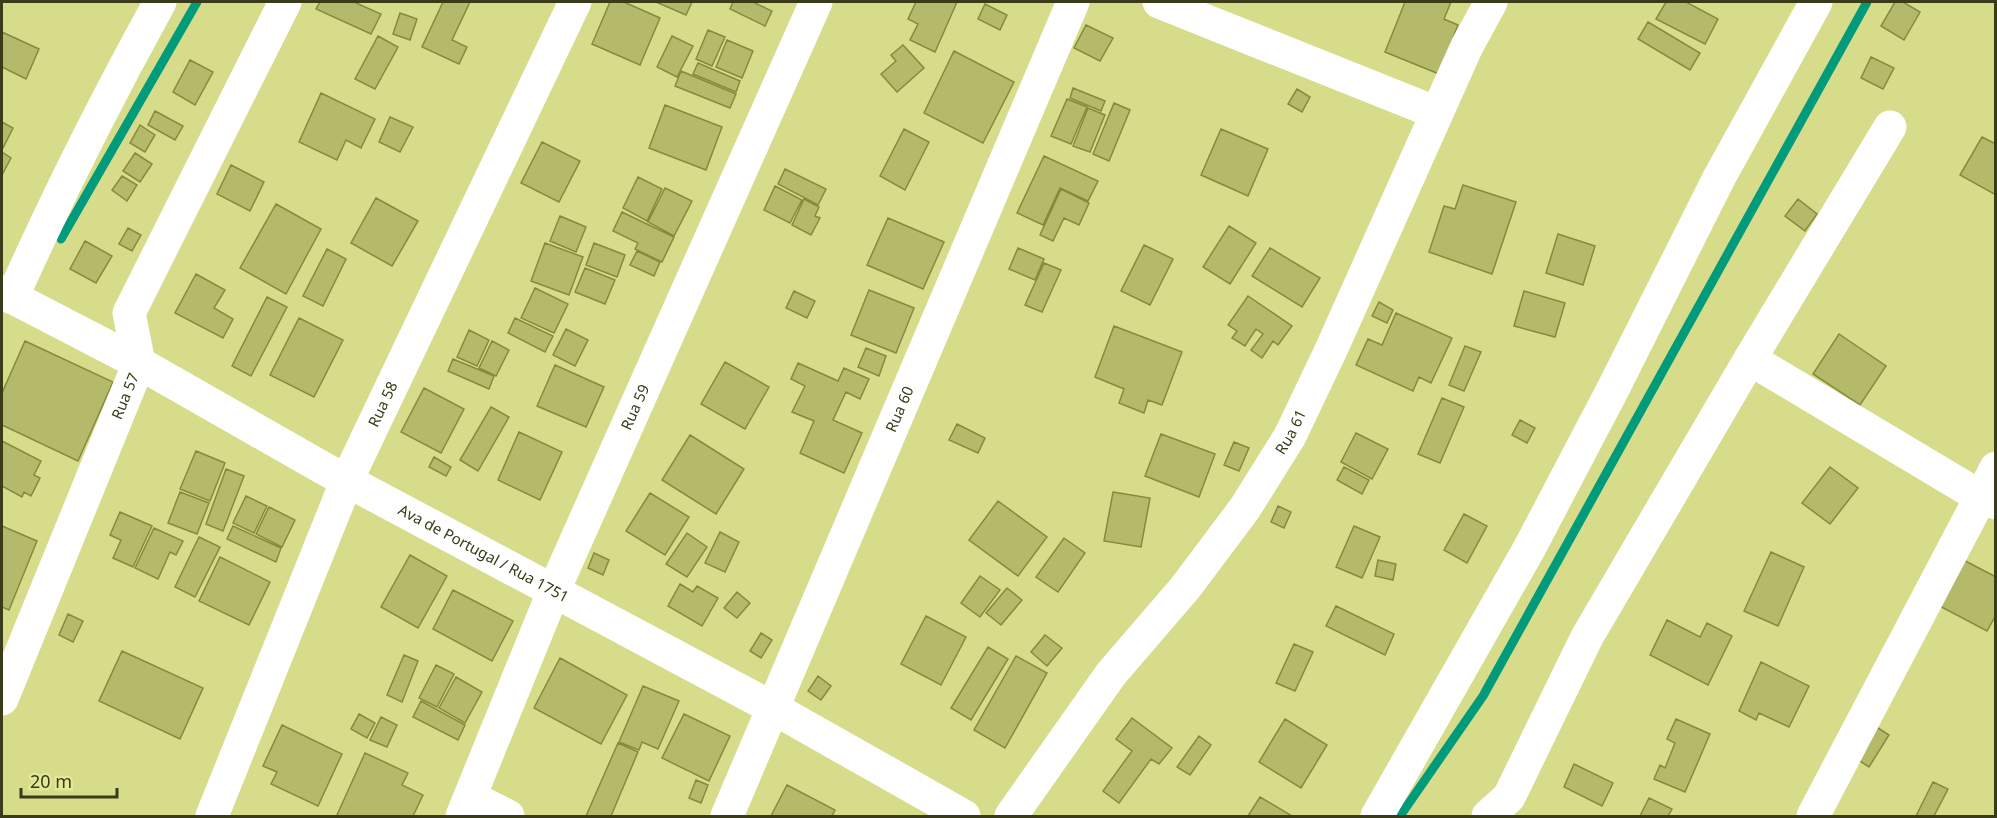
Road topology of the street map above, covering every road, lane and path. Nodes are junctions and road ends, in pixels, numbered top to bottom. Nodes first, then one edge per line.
1 (160, 2) edge
2 (285, 2) edge
3 (575, 2) edge
4 (816, 2) edge
5 (1073, 2) edge
6 (1159, 2) edge
7 (1491, 2) edge
8 (1816, 2) edge
9 (1437, 113) junction
10 (1890, 127) dead end
11 (7, 295) edge
12 (1750, 358) junction
13 (139, 363) junction
14 (1995, 468) edge
15 (347, 480) junction
16 (1987, 500) edge
17 (554, 590) junction
18 (2, 699) edge
19 (773, 708) junction
20 (466, 807) edge
21 (212, 816) edge
22 (508, 816) edge
23 (727, 816) edge
24 (964, 816) edge
25 (1011, 816) edge
26 (1377, 816) edge
27 (1488, 816) edge
28 (1814, 816) edge

1 - 11 street
2 - 13 street, Rua 57
3 - 15 street, Rua 58
4 - 17 street, Rua 59
5 - 19 street, Rua 60
6 - 9 street
7 - 9 street, Rua 61
8 - 26 street
9 - 25 street, Rua 61
10 - 12 street
11 - 13 street, Ava de Portugal / Rua 1751
12 - 16 street
12 - 27 street
13 - 15 street, Ava de Portugal / Rua 1751
13 - 18 street, Rua 57
14 - 16 street
15 - 17 street, Ava de Portugal / Rua 1751
15 - 21 street, Rua 58
16 - 28 street
17 - 19 street, Ava de Portugal / Rua 1751
17 - 20 street, Rua 59
19 - 23 street, Rua 60
19 - 24 street, Ava de Portugal / Rua 1751
20 - 22 street

